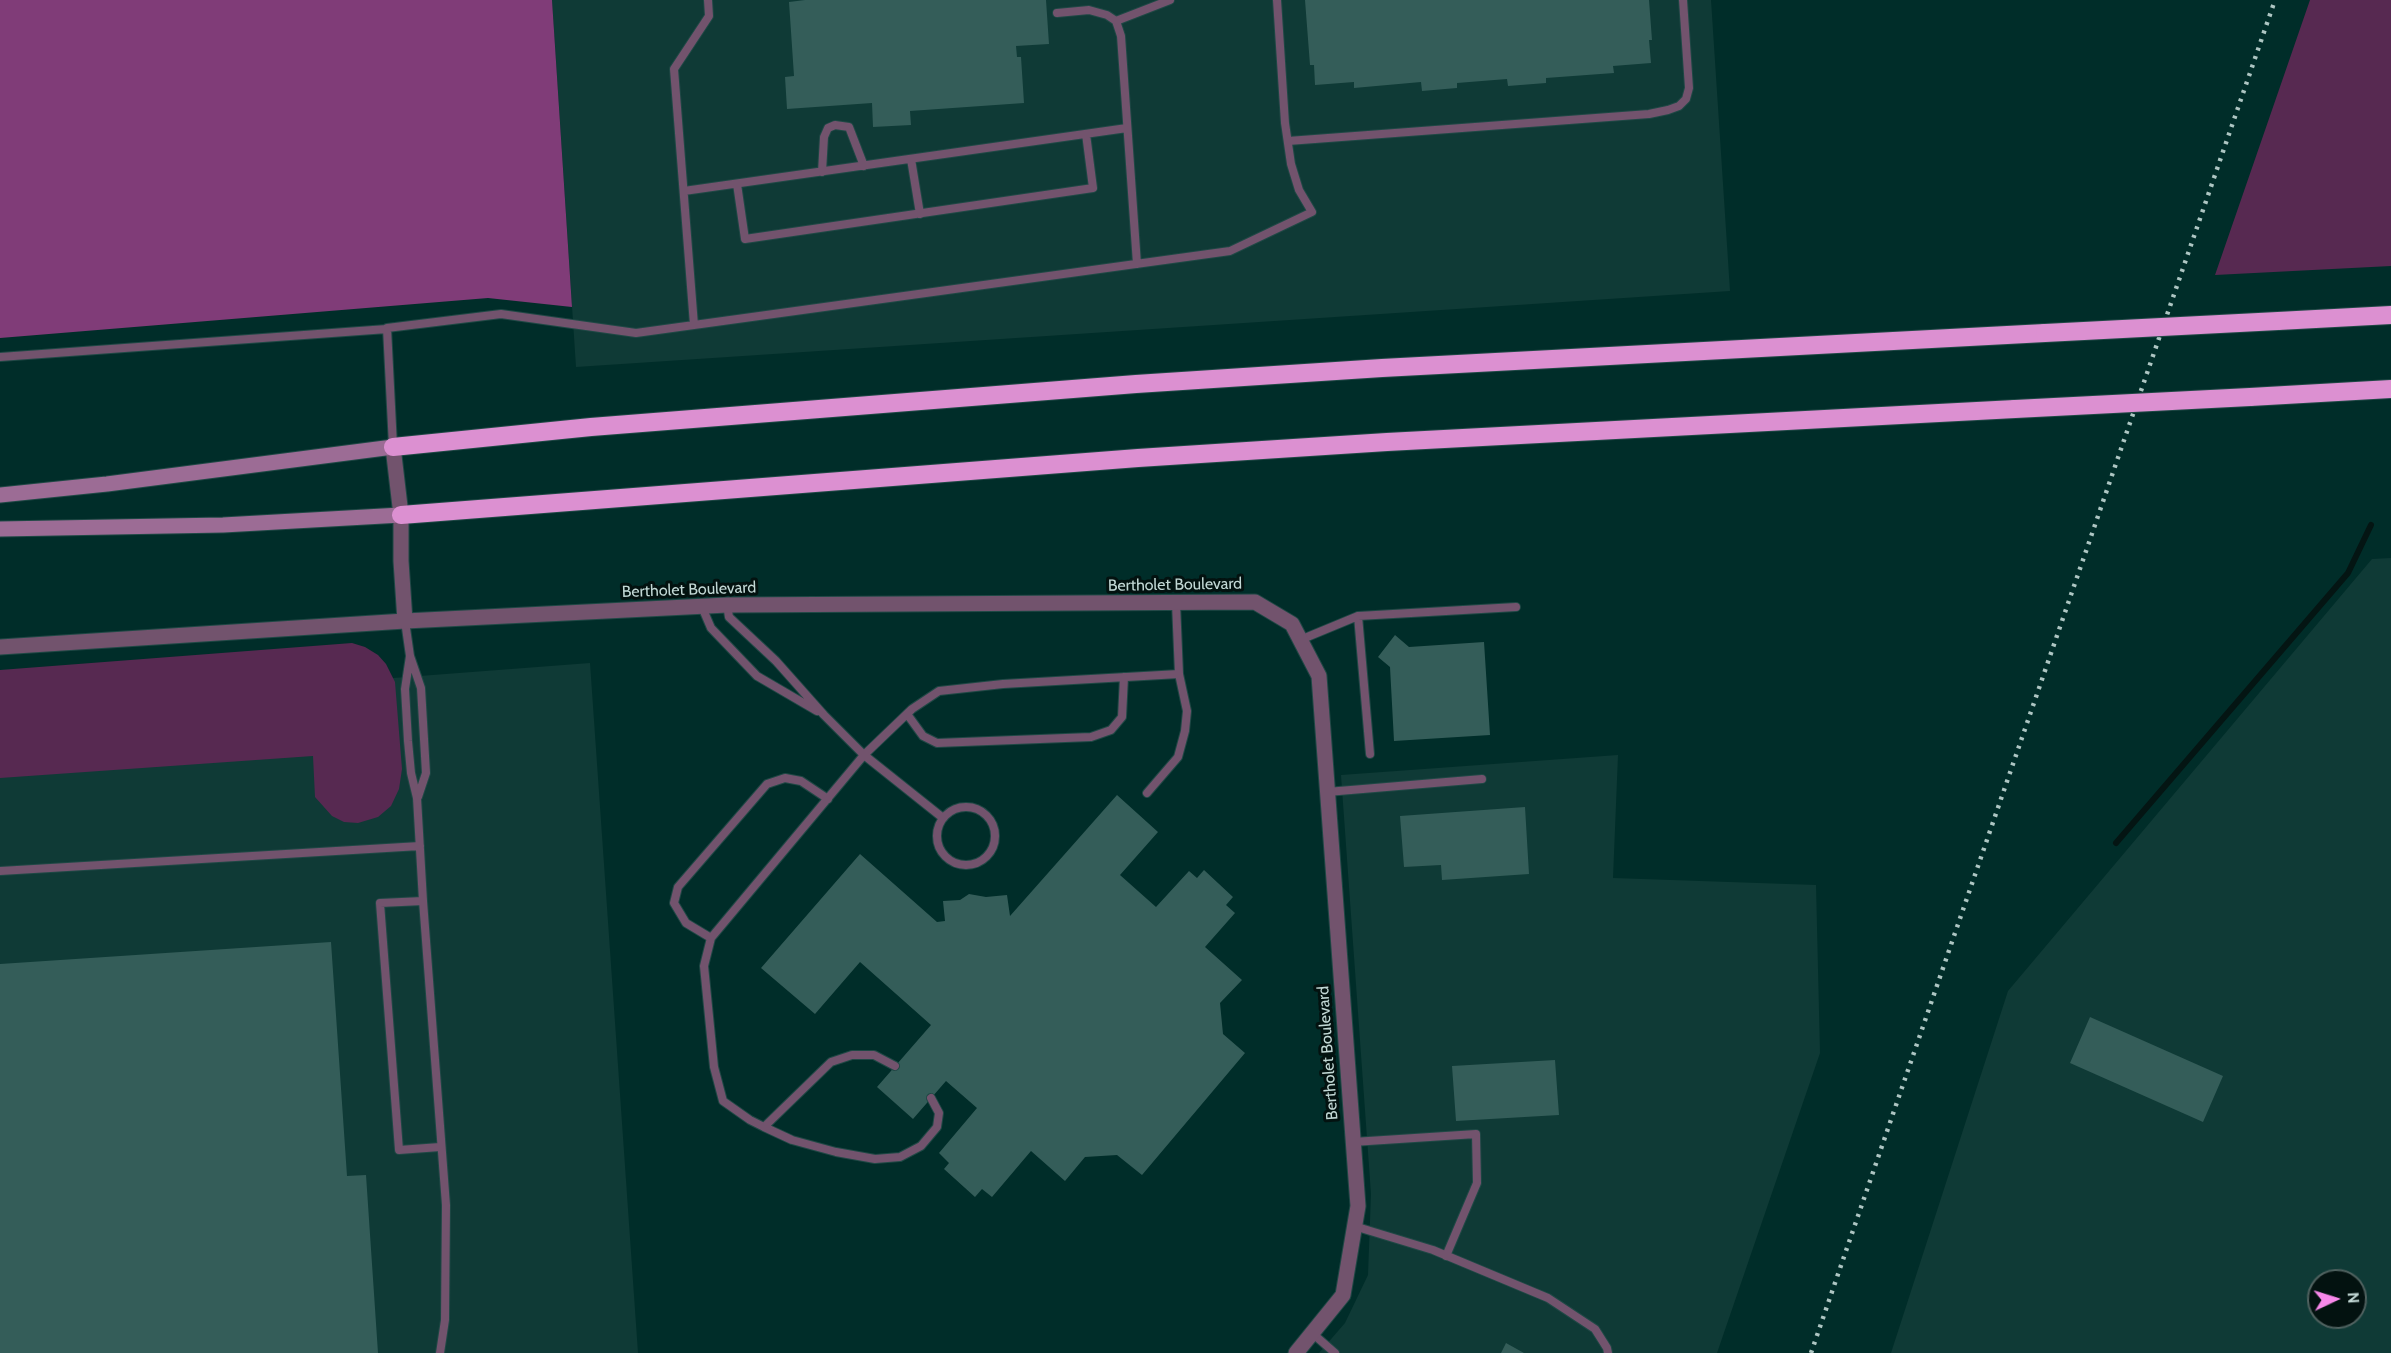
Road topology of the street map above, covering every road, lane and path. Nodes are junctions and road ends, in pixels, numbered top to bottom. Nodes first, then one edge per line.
1 (708, 0) edge
2 (1170, 0) edge
3 (1277, 0) edge
4 (1683, 0) edge
5 (1057, 13) dead end
6 (1116, 21) junction
7 (1127, 128) junction
8 (1086, 134) junction
9 (1288, 141) junction
10 (911, 159) junction
11 (864, 166) junction
12 (822, 172) junction
13 (737, 184) junction
14 (684, 191) junction
15 (920, 214) junction
16 (1137, 264) junction
17 (2391, 315) edge
18 (694, 325) junction
19 (387, 329) junction
20 (0, 357) edge
21 (2391, 389) edge
22 (393, 447) junction
23 (0, 495) edge
24 (400, 515) junction
25 (0, 529) edge
26 (1176, 603) junction
27 (727, 605) junction
28 (702, 607) junction
29 (1516, 607) dead end
30 (1358, 616) junction
31 (405, 621) junction
32 (1300, 640) junction
33 (0, 647) edge
34 (410, 656) junction
35 (1179, 674) junction
36 (1124, 677) junction
37 (907, 714) junction
38 (824, 715) junction
39 (1370, 754) dead end
40 (864, 755) junction
41 (1482, 779) dead end
42 (1327, 792) junction
43 (1147, 793) dead end
44 (417, 798) junction
45 (828, 799) junction
46 (943, 818) junction
47 (420, 846) junction
48 (0, 871) edge
49 (423, 902) junction
50 (711, 938) junction
51 (895, 1066) dead end
52 (931, 1098) dead end
53 (764, 1127) junction
54 (1353, 1142) junction
55 (440, 1147) junction
56 (1354, 1226) junction
57 (1446, 1256) junction
58 (1312, 1333) junction
59 (441, 1353) edge
60 (1296, 1353) edge
61 (1335, 1353) edge
62 (1608, 1353) edge

1 - 14 lane
2 - 6 lane
3 - 9 lane
4 - 9 lane
5 - 6 lane
6 - 7 lane
7 - 8 lane
7 - 16 lane
8 - 10 lane
8 - 15 lane
9 - 16 lane
10 - 11 lane
10 - 15 lane
11 - 12 lane
11 - 12 lane
12 - 13 lane
13 - 14 lane
13 - 15 lane
14 - 18 lane
16 - 18 lane
17 - 22 highway, bridge
18 - 19 lane
19 - 20 lane
19 - 22 lane
21 - 24 highway, bridge
22 - 23 main road
22 - 24 street
24 - 25 main road
24 - 31 street
26 - 27 street, Bertholet Boulevard
26 - 32 street, Bertholet Boulevard
26 - 35 lane
27 - 28 street, Bertholet Boulevard
27 - 38 lane
28 - 31 street, Bertholet Boulevard
28 - 38 lane
29 - 30 lane
30 - 32 lane
30 - 39 lane
31 - 33 street, Bertholet Boulevard
31 - 34 lane
32 - 42 street, Bertholet Boulevard
34 - 44 lane
34 - 44 lane
35 - 36 lane
35 - 43 lane
36 - 37 lane
36 - 37 lane
37 - 40 lane
38 - 40 lane
40 - 45 lane
40 - 46 lane
41 - 42 lane
42 - 54 street, Bertholet Boulevard
44 - 47 lane
45 - 50 lane
45 - 50 lane
46 - 46 lane
47 - 48 lane
47 - 49 lane
49 - 55 lane
49 - 55 lane
50 - 53 lane
51 - 53 lane
52 - 53 lane
54 - 56 street, Bertholet Boulevard
54 - 57 lane
55 - 59 lane
56 - 57 lane
56 - 58 street, Bertholet Boulevard
57 - 62 lane
58 - 60 street, Bertholet Boulevard
58 - 61 lane

